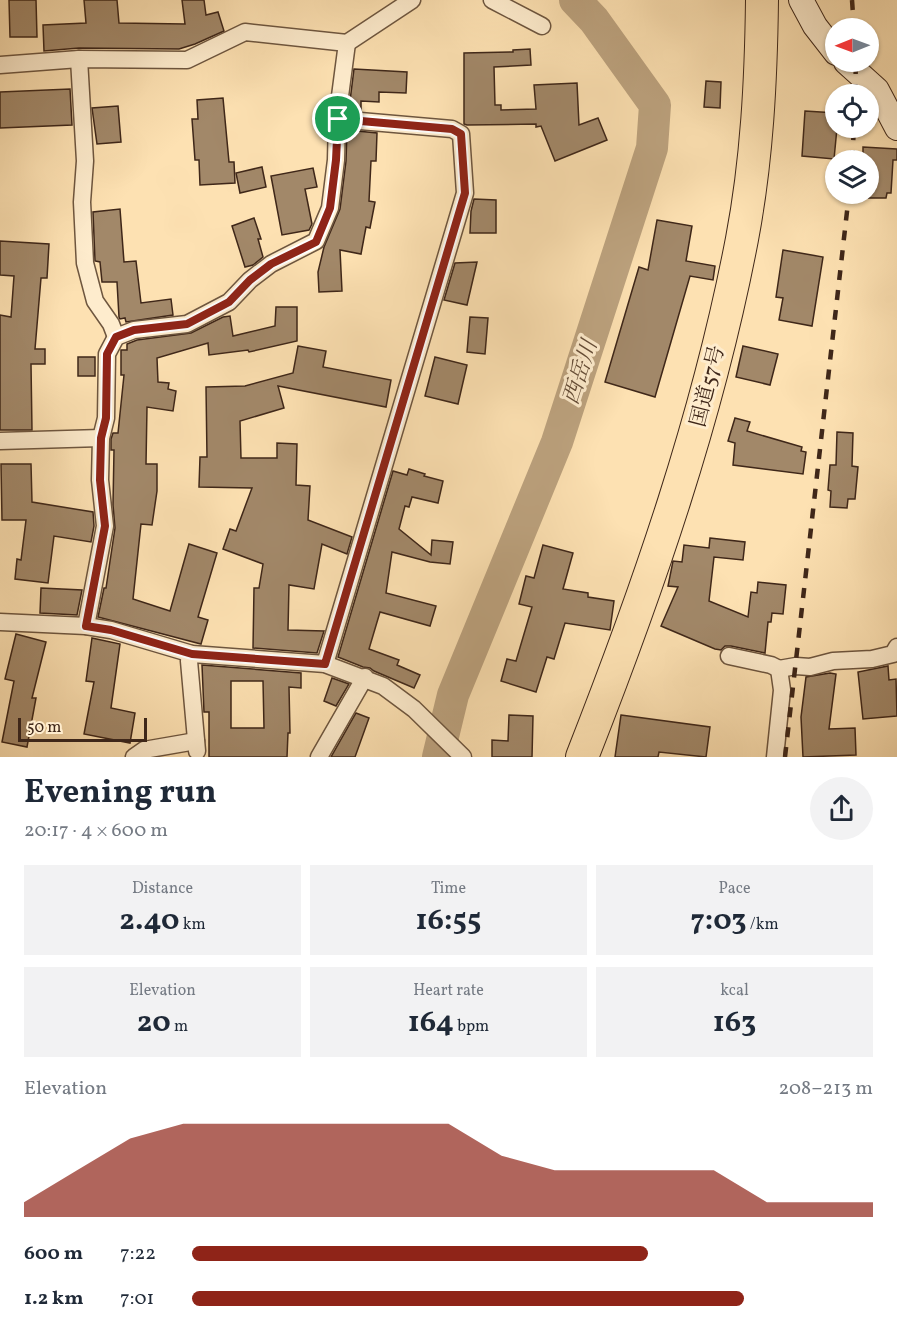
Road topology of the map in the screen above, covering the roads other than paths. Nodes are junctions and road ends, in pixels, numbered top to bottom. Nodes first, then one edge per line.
1 (412, 0) edge
2 (492, 0) edge
3 (762, 0) edge
4 (801, 0) edge
5 (542, 26) dead end
6 (825, 39) edge
7 (347, 43) junction
8 (80, 60) junction
9 (0, 65) edge
10 (857, 72) edge
11 (338, 119) junction
12 (897, 129) edge
13 (116, 337) junction
14 (101, 438) junction
15 (0, 441) edge
16 (0, 622) edge
17 (86, 626) junction
18 (897, 647) edge
19 (192, 654) junction
20 (729, 656) dead end
21 (325, 664) junction
22 (779, 669) junction
23 (365, 677) junction
24 (459, 753) edge
25 (134, 757) edge
26 (319, 757) edge
27 (582, 757) edge
28 (775, 757) edge

1 - 7 street
2 - 5 street
3 - 27 highway, 国道57号
4 - 6 street
7 - 8 street
7 - 11 street
8 - 9 street
8 - 13 street
10 - 12 street
11 - 13 street
11 - 21 street
13 - 14 street
14 - 15 street
14 - 17 street
16 - 17 street
17 - 19 street
18 - 22 street
19 - 21 street
19 - 25 street
20 - 22 street
21 - 23 street
22 - 28 street
23 - 24 street
23 - 26 street

